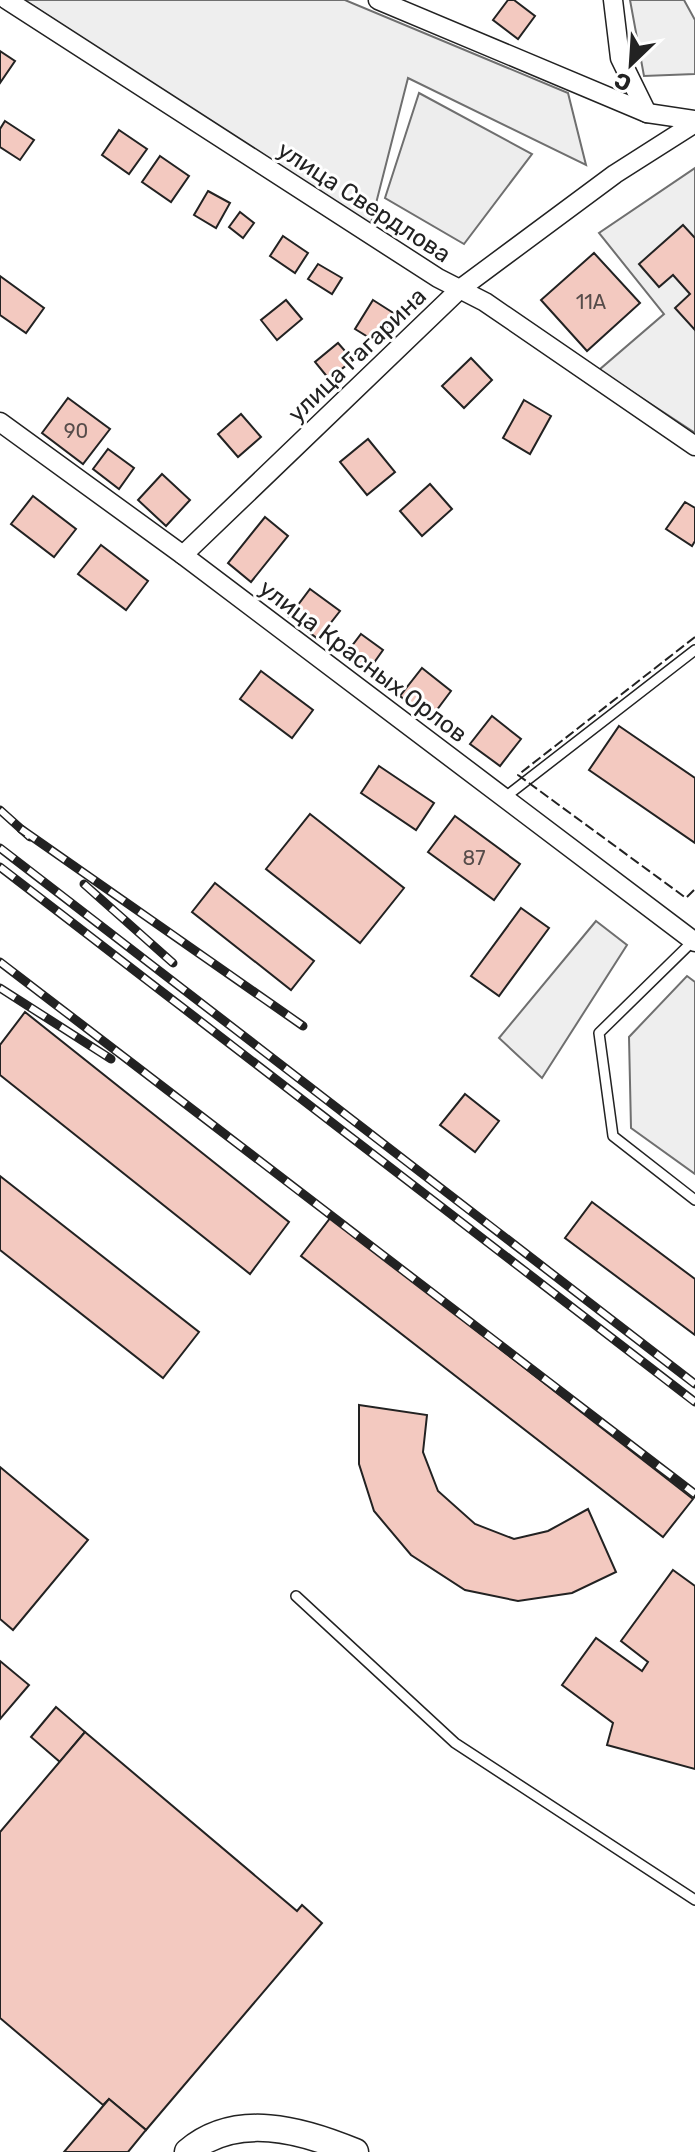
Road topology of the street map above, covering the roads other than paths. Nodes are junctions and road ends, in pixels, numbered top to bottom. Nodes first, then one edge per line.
1 (7, 0) edge
2 (378, 0) edge
3 (613, 0) edge
4 (647, 113) junction
5 (695, 122) edge
6 (460, 289) junction
7 (0, 422) edge
8 (695, 446) edge
9 (183, 555) junction
10 (695, 650) edge
11 (504, 798) junction
12 (695, 940) edge
13 (695, 1200) edge
14 (296, 1596) dead end
15 (695, 1900) edge
16 (188, 2152) edge
17 (355, 2152) edge

1 - 6 street, улица Свердлова
2 - 4 street
3 - 4 street
4 - 5 street
5 - 6 street, улица Гагарина
6 - 8 street, улица Свердлова
6 - 9 street, улица Гагарина
7 - 9 street, улица Красных Орлов
9 - 11 street, улица Красных Орлов
10 - 11 lane
11 - 12 street, улица Красных Орлов
12 - 13 lane
14 - 15 lane
16 - 17 street

